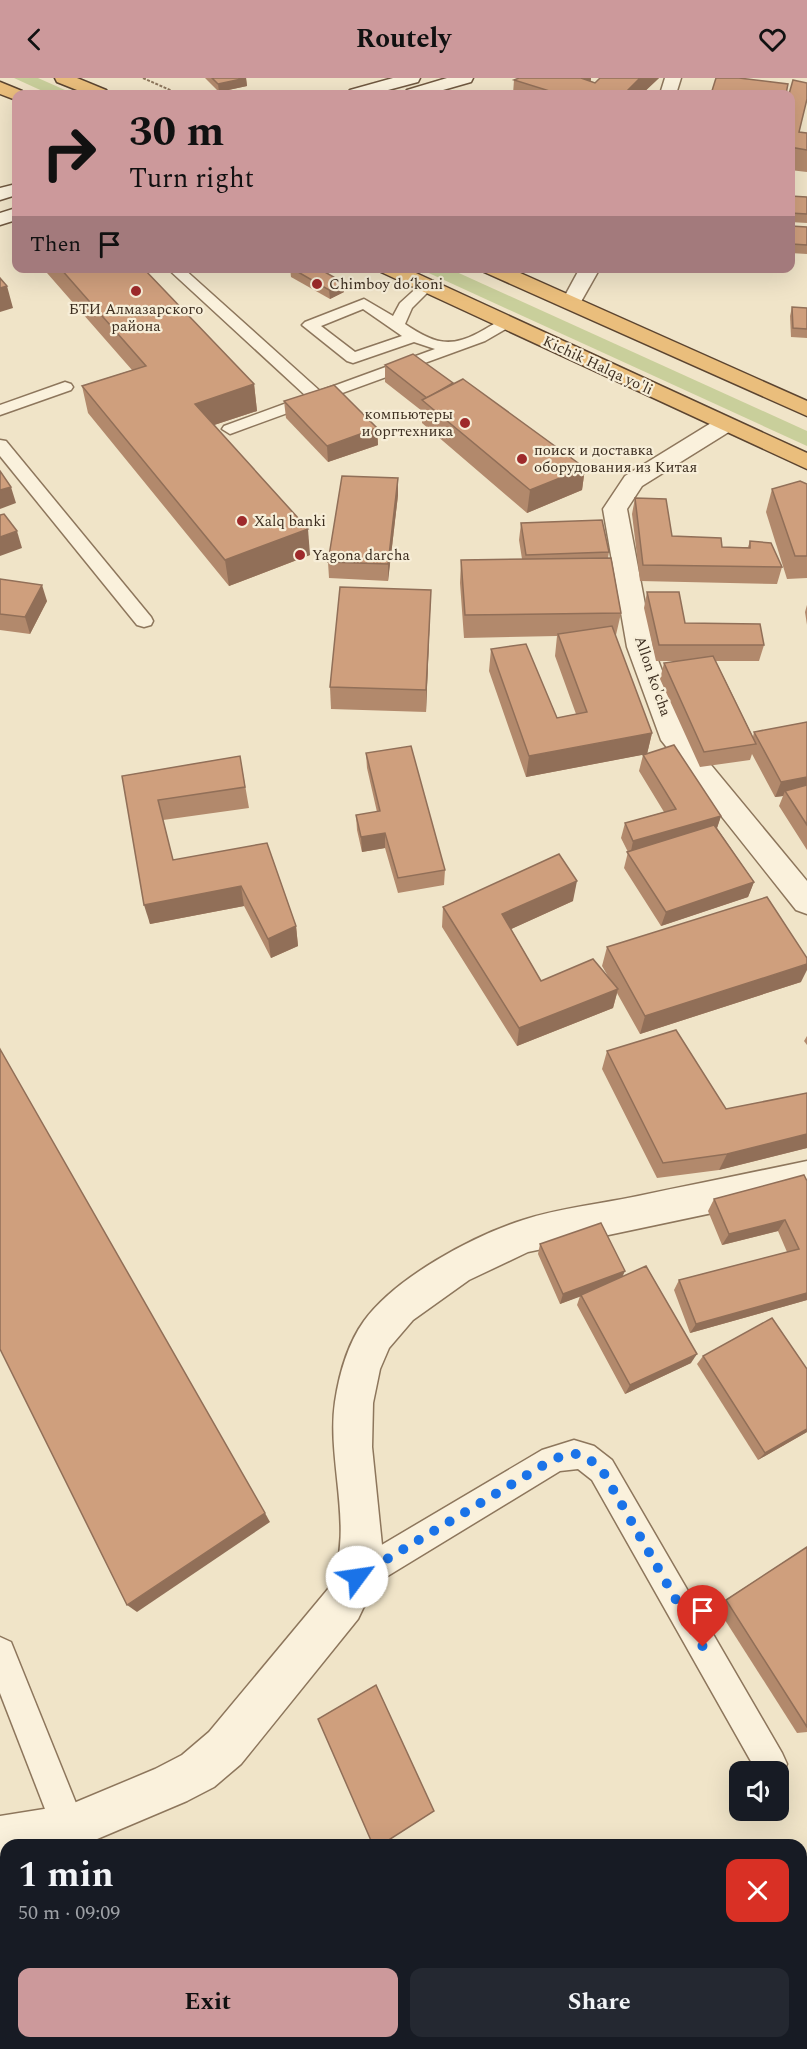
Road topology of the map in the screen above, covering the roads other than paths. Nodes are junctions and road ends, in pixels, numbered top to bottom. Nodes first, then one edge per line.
1 (63, 78) edge
2 (412, 78) edge
3 (465, 78) edge
4 (91, 90) edge
5 (370, 90) edge
6 (426, 90) edge
7 (180, 273) edge
8 (399, 273) edge
9 (503, 273) edge
10 (587, 273) edge
11 (427, 286) junction
12 (572, 303) junction
13 (508, 323) junction
14 (397, 324) junction
15 (414, 337) junction
16 (450, 349) junction
17 (65, 387) dead end
18 (317, 397) junction
19 (807, 409) edge
20 (0, 410) edge
21 (724, 425) junction
22 (230, 429) dead end
23 (0, 445) edge
24 (807, 462) edge
25 (144, 621) dead end
26 (807, 902) edge
27 (807, 1177) edge
28 (357, 1577) junction
29 (0, 1653) edge
30 (769, 1761) edge
31 (69, 1828) junction
32 (0, 1839) edge

1 - 4 highway
2 - 5 street
3 - 6 street
7 - 18 lane
8 - 11 highway, Kichik Halqa yo'li
9 - 12 highway
10 - 12 street
11 - 13 highway, Kichik Halqa yo'li
11 - 14 lane
12 - 19 highway
13 - 16 lane
13 - 21 highway, Kichik Halqa yo'li
14 - 15 lane
14 - 15 lane
15 - 16 lane
16 - 18 lane
17 - 20 lane
18 - 22 lane
21 - 24 highway, Kichik Halqa yo'li
21 - 26 street, Allon ko'cha
23 - 25 lane
27 - 28 street
28 - 30 lane
28 - 31 street
29 - 31 lane
31 - 32 street

